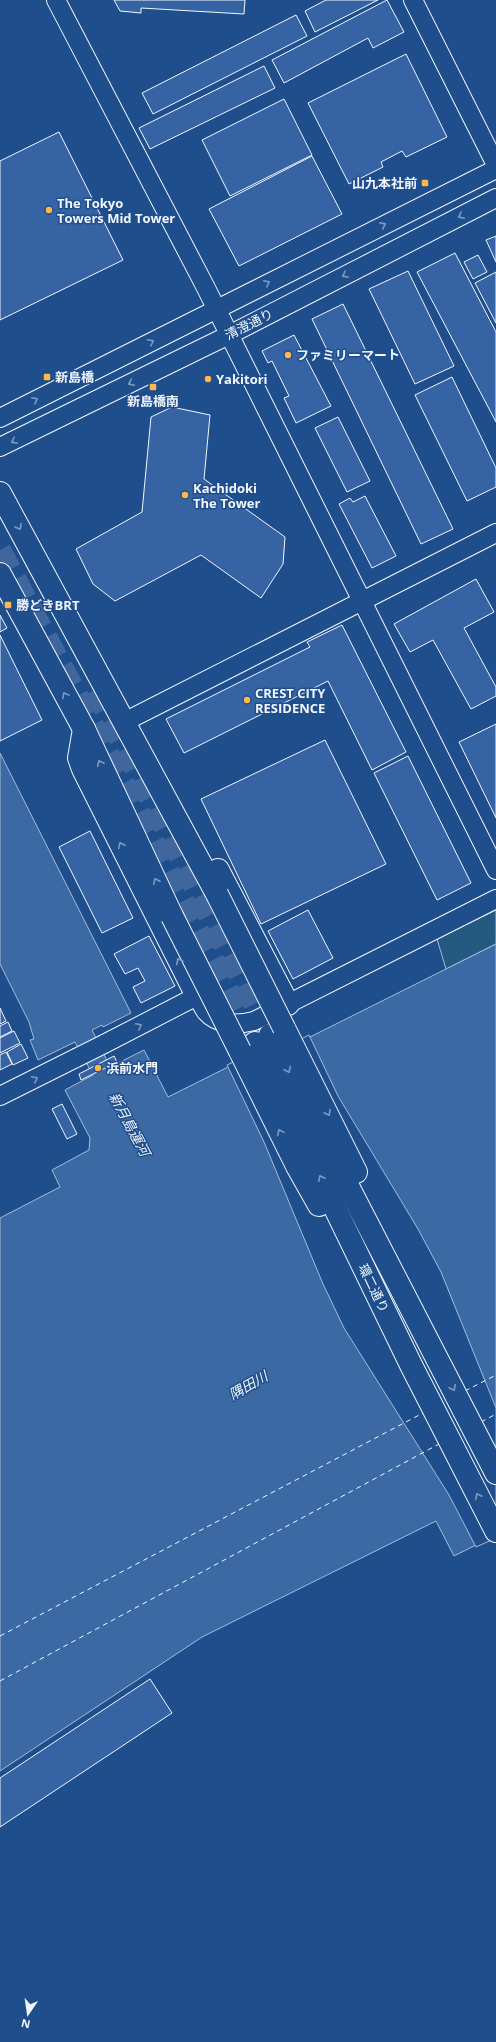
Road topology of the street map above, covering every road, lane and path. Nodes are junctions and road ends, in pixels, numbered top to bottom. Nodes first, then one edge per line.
1 (56, 0) edge
2 (413, 0) edge
3 (496, 166) edge
4 (496, 169) edge
5 (496, 198) edge
6 (216, 309) junction
7 (229, 335) junction
8 (0, 418) edge
9 (0, 447) edge
10 (3, 503) edge
11 (496, 534) edge
12 (0, 574) edge
13 (362, 601) junction
14 (73, 625) junction
15 (130, 719) junction
16 (84, 729) junction
17 (496, 870) edge
18 (496, 899) edge
19 (197, 996) junction
20 (288, 1004) junction
21 (0, 1096) edge
22 (436, 1353) junction
23 (411, 1365) junction
24 (496, 1473) edge
25 (496, 1531) edge

1 - 6 street
2 - 3 street
6 -> 4 street
5 -> 7 street, 清澄通り
6 - 7 street
8 -> 6 street
7 -> 9 street, 清澄通り
7 - 13 street
10 -> 14 main road
11 - 13 street
16 -> 12 main road
13 - 15 street
13 - 17 street
14 - 15 main road
14 -> 22 main road, bridge
15 - 20 main road
19 -> 16 main road
23 -> 16 main road, bridge
18 - 20 street
19 - 20 street
21 -> 19 street, bridge
23 -> 22 main road, 環二通り
22 -> 24 main road, 環二通り
25 -> 23 main road, 環二通り

